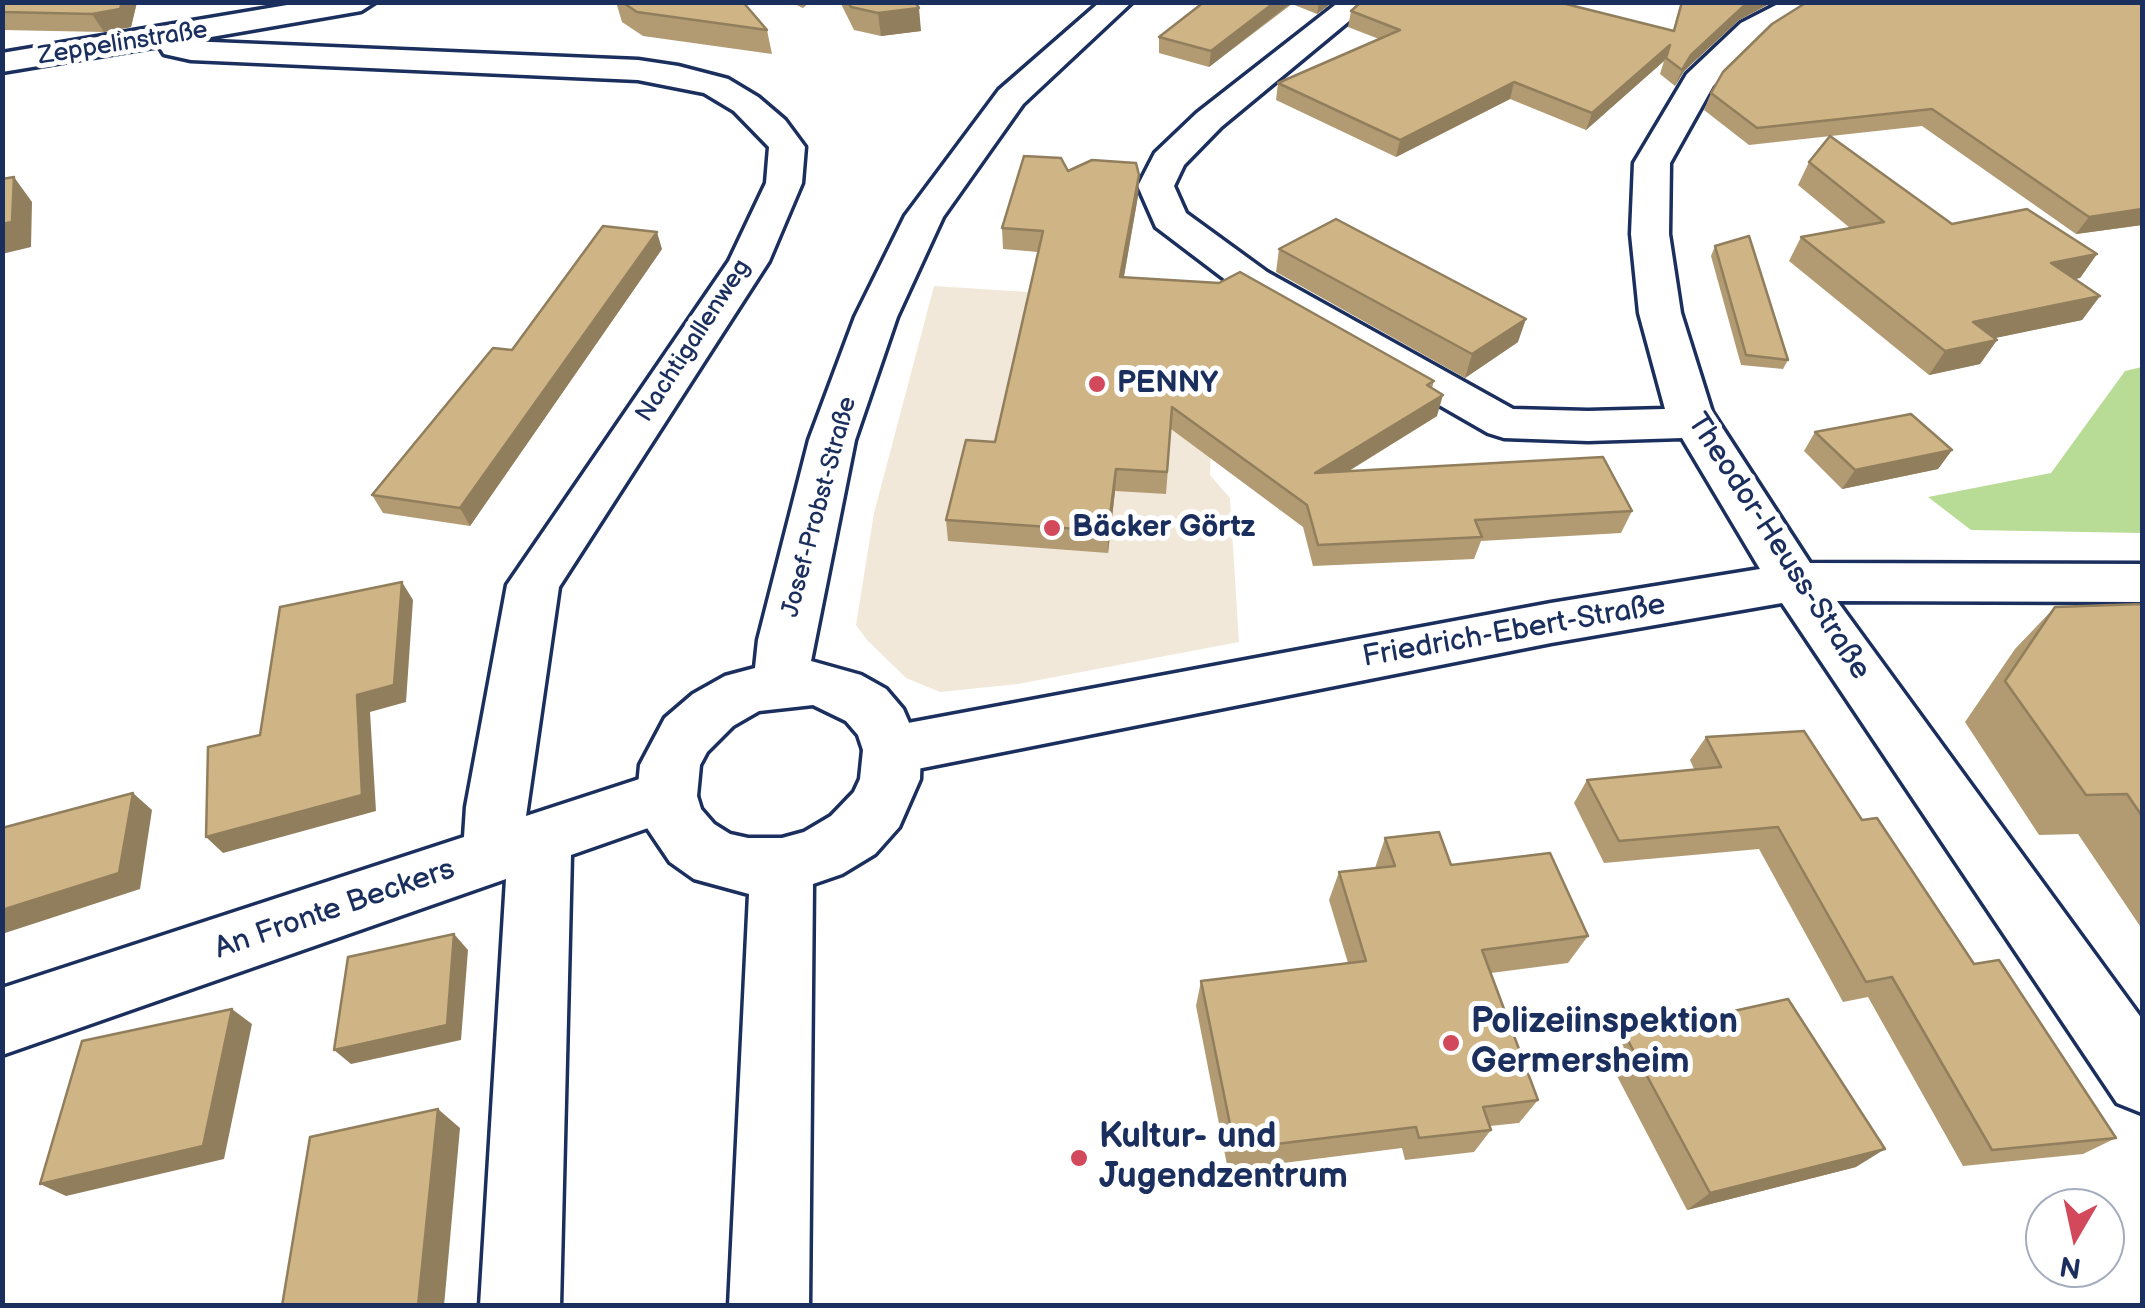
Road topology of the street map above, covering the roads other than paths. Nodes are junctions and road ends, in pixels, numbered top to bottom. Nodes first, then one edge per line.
1 (361, 2) edge
2 (1118, 2) edge
3 (1358, 2) edge
4 (1805, 2) edge
5 (171, 37) junction
6 (2, 63) edge
7 (1692, 423) junction
8 (1795, 582) junction
9 (2142, 584) edge
10 (781, 684) junction
11 (892, 750) junction
12 (667, 796) junction
13 (517, 847) junction
14 (782, 866) junction
15 (2, 1022) edge
16 (2142, 1078) edge
17 (520, 1306) edge
18 (768, 1306) edge

1 - 5 street, Zeppelinstraße
2 - 10 street, Josef-Probst-Straße
3 - 7 street
4 - 7 street, Theodor-Heuss-Straße
5 - 6 street, Zeppelinstraße
5 - 13 street, Nachtigallenweg
7 - 8 street, Theodor-Heuss-Straße
8 - 9 street, Friedrich-Ebert-Straße
8 - 11 street, Friedrich-Ebert-Straße
8 - 16 street, Theodor-Heuss-Straße
10 - 11 street
10 - 12 street
11 - 14 street
12 - 13 street, An Fronte Beckers
12 - 14 street
13 - 15 street, An Fronte Beckers
13 - 17 street
14 - 18 street

